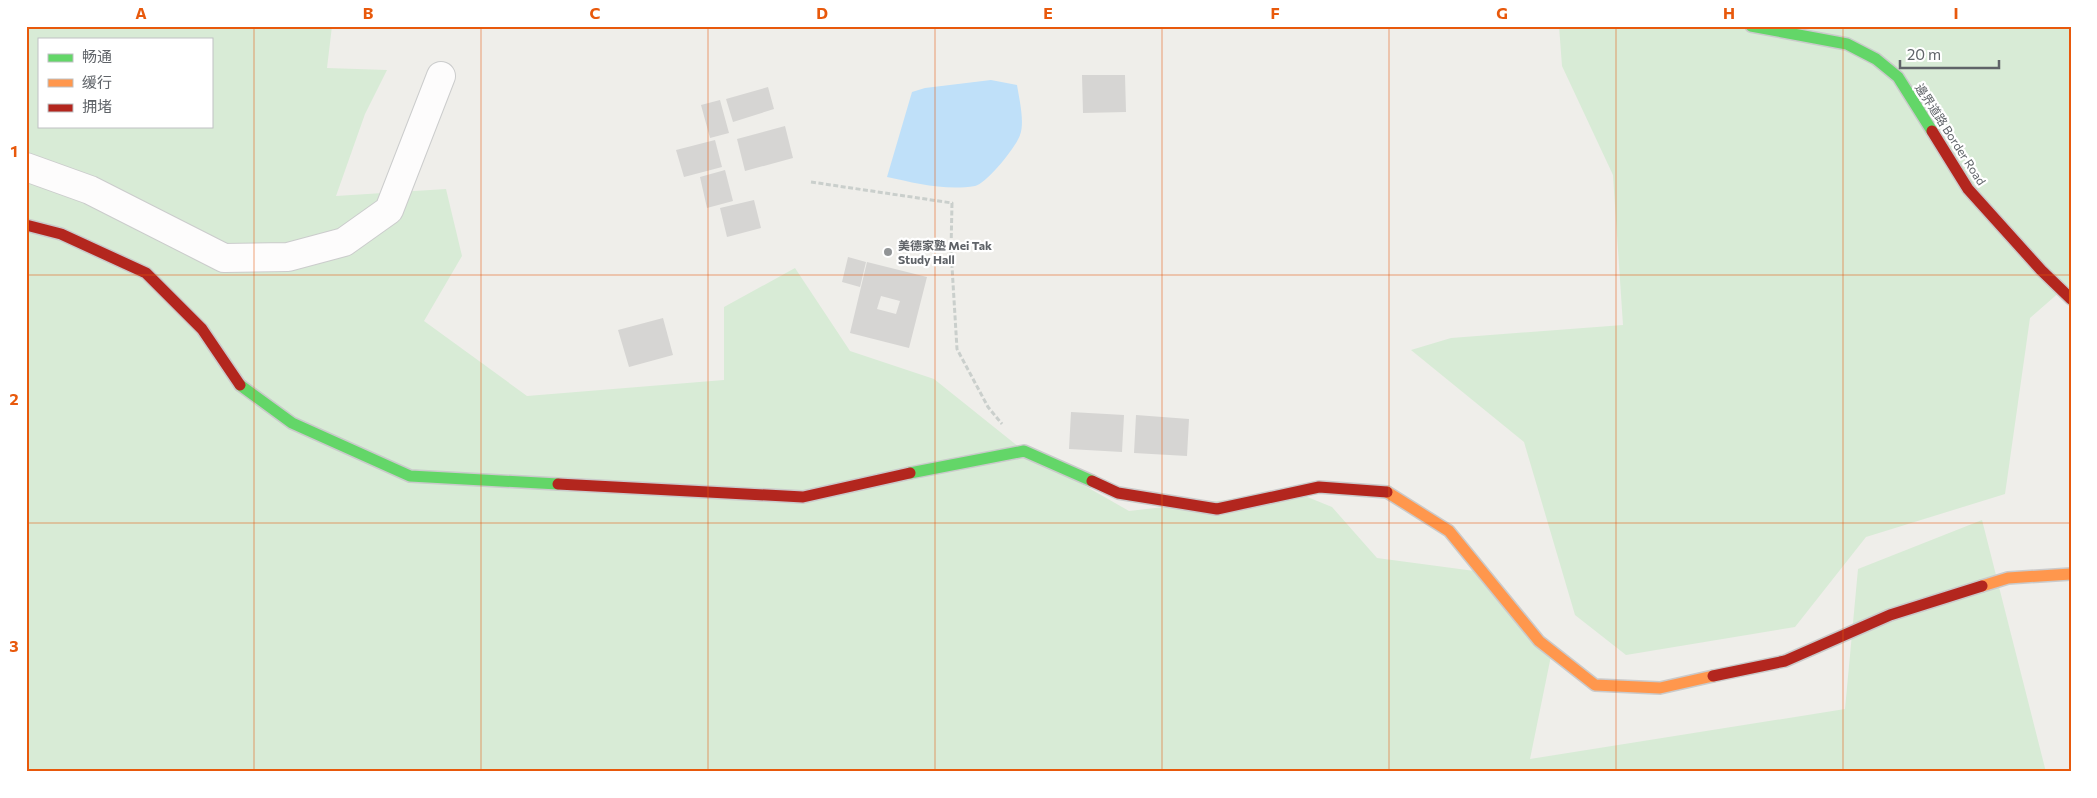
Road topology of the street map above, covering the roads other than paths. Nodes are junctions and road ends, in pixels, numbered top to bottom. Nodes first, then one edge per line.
1 (1750, 26) edge
2 (441, 76) dead end
3 (26, 167) edge
4 (26, 225) edge
5 (2071, 299) edge
6 (2071, 574) edge

1 - 5 street, 邊界道路 Border Road
2 - 3 street
4 - 6 street

